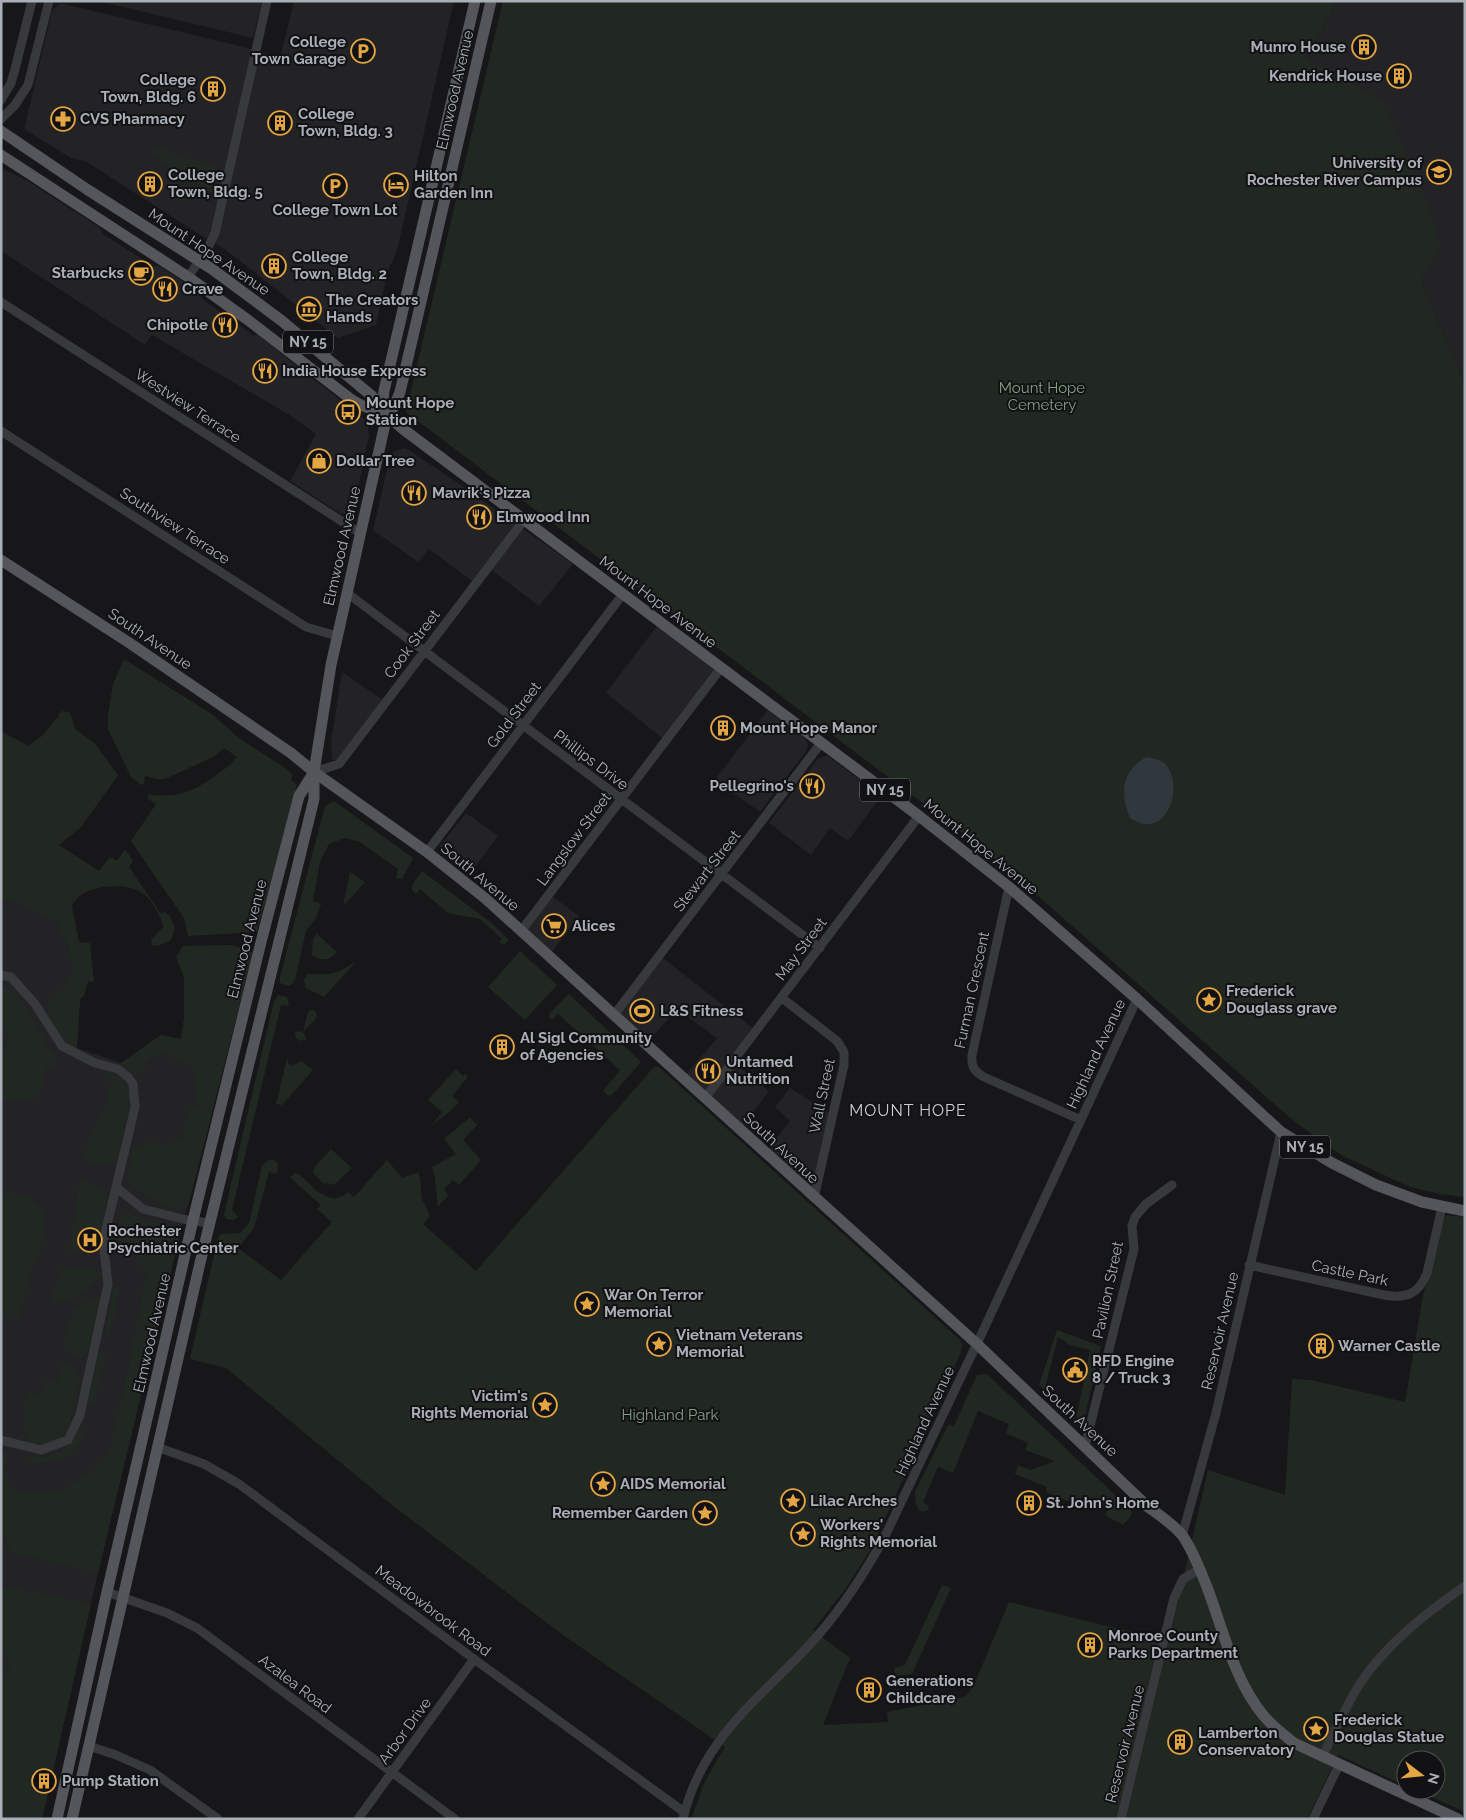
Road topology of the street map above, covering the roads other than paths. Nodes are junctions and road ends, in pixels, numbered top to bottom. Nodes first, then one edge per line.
1 (32, 1) edge
2 (49, 1) edge
3 (267, 1) edge
4 (475, 1) edge
5 (491, 1) edge
6 (1, 100) edge
7 (1, 119) edge
8 (1, 131) edge
9 (1, 155) edge
10 (200, 261) junction
11 (188, 277) junction
12 (1, 302) edge
13 (387, 415) junction
14 (1, 430) edge
15 (524, 520) junction
16 (360, 533) junction
17 (1, 560) edge
18 (347, 593) junction
19 (623, 594) junction
20 (337, 636) junction
21 (424, 650) junction
22 (721, 668) junction
23 (523, 725) junction
24 (821, 743) junction
25 (314, 772) junction
26 (621, 799) junction
27 (919, 816) junction
28 (426, 852) junction
29 (722, 874) junction
30 (1009, 887) junction
31 (521, 931) junction
32 (820, 948) junction
33 (1, 975) edge
34 (782, 998) junction
35 (1137, 999) junction
36 (614, 1015) junction
37 (705, 1098) junction
38 (1081, 1120) junction
39 (1281, 1132) junction
40 (1172, 1185) dead end
41 (116, 1188) junction
42 (814, 1198) junction
43 (1442, 1207) junction
44 (1465, 1210) edge
45 (193, 1220) junction
46 (209, 1224) junction
47 (1249, 1265) junction
48 (977, 1344) junction
49 (1, 1440) edge
50 (1085, 1446) junction
51 (157, 1447) junction
52 (1182, 1536) junction
53 (1200, 1569) junction
54 (1465, 1586) edge
55 (108, 1592) junction
56 (122, 1596) junction
57 (474, 1659) junction
58 (89, 1746) junction
59 (1322, 1756) junction
60 (1339, 1765) junction
61 (393, 1773) junction
62 (684, 1815) edge
63 (58, 1819) edge
64 (72, 1819) edge
65 (218, 1819) edge
66 (358, 1819) edge
67 (455, 1819) edge
68 (1121, 1819) edge
69 (1313, 1819) edge
70 (1458, 1819) edge

1 - 6 street
2 - 7 street
3 - 10 street
4 - 13 main road, Elmwood Avenue
5 - 13 main road, Elmwood Avenue
8 - 10 main road, Mount Hope Avenue / NY 15
9 - 11 main road, Mount Hope Avenue / NY 15
10 - 11 street
10 - 13 main road, Mount Hope Avenue / NY 15
11 - 13 main road, Mount Hope Avenue / NY 15
12 - 16 street, Westview Terrace
13 - 15 main road, Mount Hope Avenue / NY 15
13 - 16 main road, Elmwood Avenue
14 - 20 street, Southview Terrace
15 - 19 main road, Mount Hope Avenue / NY 15
15 - 21 street, Cook Street
16 - 18 main road, Elmwood Avenue
17 - 25 main road, South Avenue
18 - 20 main road, Elmwood Avenue
18 - 21 street, Phillips Drive
19 - 22 main road, Mount Hope Avenue / NY 15
19 - 23 street, Gold Street
20 - 25 main road, Elmwood Avenue
21 - 23 street, Phillips Drive
21 - 25 street, Cook Street
22 - 24 main road, Mount Hope Avenue / NY 15
22 - 26 street, Langslow Street
23 - 26 street, Phillips Drive
23 - 28 street, Gold Street
24 - 27 main road, Mount Hope Avenue / NY 15
24 - 29 street, Stewart Street
25 - 28 main road, South Avenue
25 - 45 main road, Elmwood Avenue
25 - 46 main road, Elmwood Avenue
26 - 29 street, Phillips Drive
26 - 31 street, Langslow Street
27 - 30 main road, Mount Hope Avenue / NY 15
27 - 32 street, May Street
28 - 31 main road, South Avenue
29 - 32 street, Phillips Drive
29 - 36 street, Stewart Street
30 - 35 main road, Mount Hope Avenue / NY 15
30 - 38 street, Furman Crescent
31 - 36 main road, South Avenue
32 - 34 street, May Street
33 - 41 street
34 - 37 street, May Street
34 - 42 street, Wall Street
35 - 38 street, Highland Avenue
35 - 39 main road, Mount Hope Avenue / NY 15
36 - 37 main road, South Avenue
37 - 42 main road, South Avenue
38 - 48 street, Highland Avenue
39 - 43 main road, Mount Hope Avenue / NY 15
39 - 47 street, Reservoir Avenue
40 - 50 street, Pavilion Street
41 - 45 street
41 - 49 street
42 - 48 main road, South Avenue
43 - 44 main road, Mount Hope Avenue / NY 15
43 - 47 street, Castle Park
45 - 46 street
45 - 55 main road, Elmwood Avenue
46 - 51 main road, Elmwood Avenue
47 - 52 street, Reservoir Avenue
48 - 50 main road, South Avenue
48 - 62 street, Highland Avenue
50 - 52 main road, South Avenue
51 - 56 main road, Elmwood Avenue
51 - 57 street, Meadowbrook Road
52 - 53 main road, South Avenue
53 - 59 main road, South Avenue
53 - 68 street, Reservoir Avenue
54 - 59 street
55 - 56 street, Azalea Road
55 - 63 main road, Elmwood Avenue
56 - 58 main road, Elmwood Avenue
56 - 61 street, Azalea Road
57 - 61 street, Arbor Drive
57 - 62 street, Meadowbrook Road
58 - 64 main road, Elmwood Avenue
58 - 65 street
59 - 60 main road, South Avenue
60 - 69 street
60 - 70 main road, South Avenue
61 - 66 street, Arbor Drive
61 - 67 street, Azalea Road

